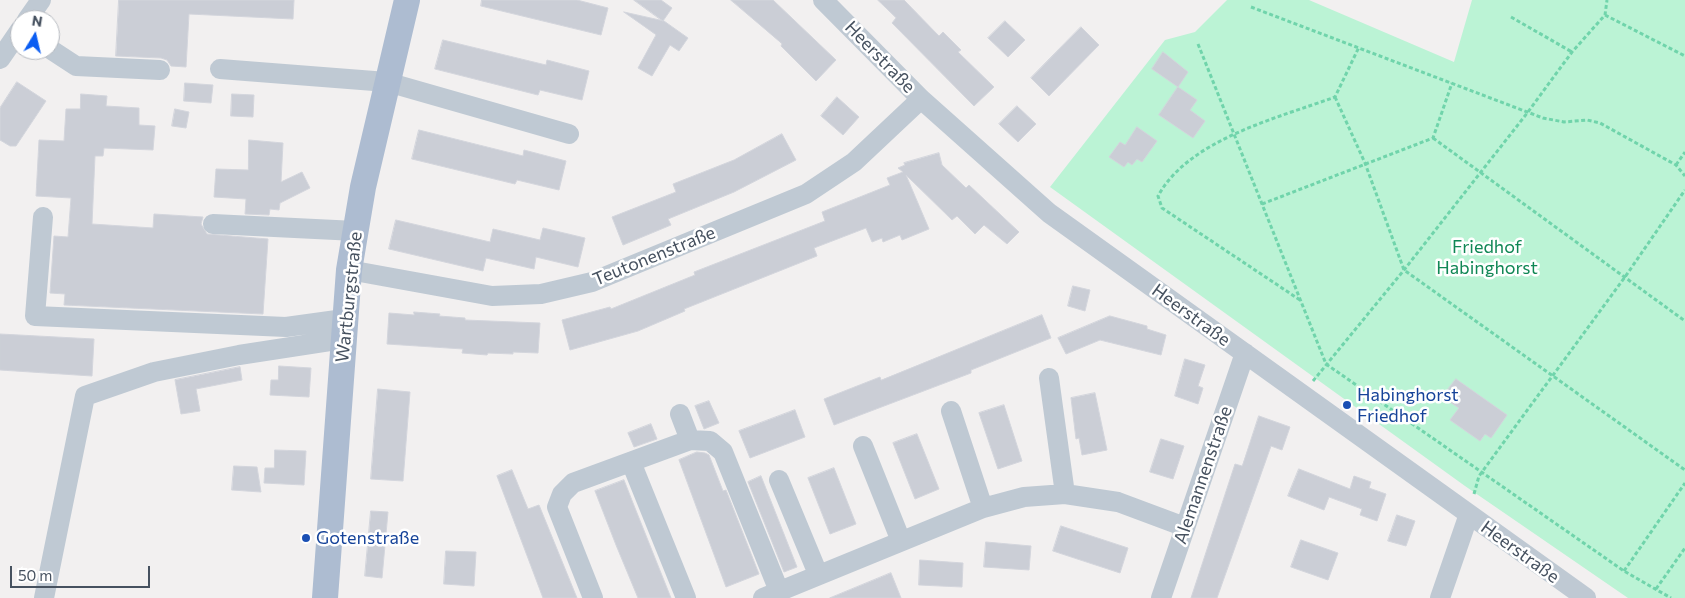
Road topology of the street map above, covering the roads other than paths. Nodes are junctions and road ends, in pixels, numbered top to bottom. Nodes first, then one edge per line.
1 (407, 0) edge
2 (823, 0) edge
3 (10, 44) edge
4 (60, 56) edge
5 (0, 59) edge
6 (220, 69) dead end
7 (160, 70) dead end
8 (388, 82) junction
9 (921, 99) junction
10 (570, 134) dead end
11 (43, 217) dead end
12 (213, 224) dead end
13 (356, 231) junction
14 (350, 270) junction
15 (344, 329) junction
16 (1245, 353) junction
17 (1049, 378) dead end
18 (951, 411) dead end
19 (680, 414) dead end
20 (690, 440) junction
21 (863, 446) dead end
22 (631, 462) junction
23 (779, 480) dead end
24 (1066, 494) junction
25 (983, 508) junction
26 (1469, 514) junction
27 (1185, 527) junction
28 (900, 541) junction
29 (818, 574) junction
30 (771, 594) edge
31 (44, 598) edge
32 (325, 598) edge
33 (593, 598) edge
34 (686, 598) edge
35 (1161, 598) edge
36 (1440, 598) edge
37 (1586, 598) edge

1 - 8 main road, Wartburgstraße
2 - 9 street, Heerstraße
3 - 5 street
4 - 7 street
6 - 8 street
8 - 10 street
8 - 13 main road, Wartburgstraße
9 - 14 street, Teutonenstraße
9 - 16 street, Heerstraße
11 - 15 street
12 - 13 street
13 - 14 main road, Wartburgstraße
14 - 15 main road, Wartburgstraße
15 - 31 street
15 - 32 main road, Wartburgstraße
16 - 26 street, Heerstraße
16 - 27 street, Alemannenstraße
17 - 24 street
18 - 25 street
19 - 20 street
20 - 22 street
20 - 30 street
21 - 28 street
22 - 33 street
22 - 34 street
23 - 29 street
24 - 25 street
24 - 27 street
25 - 28 street
26 - 36 street
26 - 37 street, Heerstraße
27 - 35 street, Alemannenstraße
28 - 29 street
29 - 30 street

